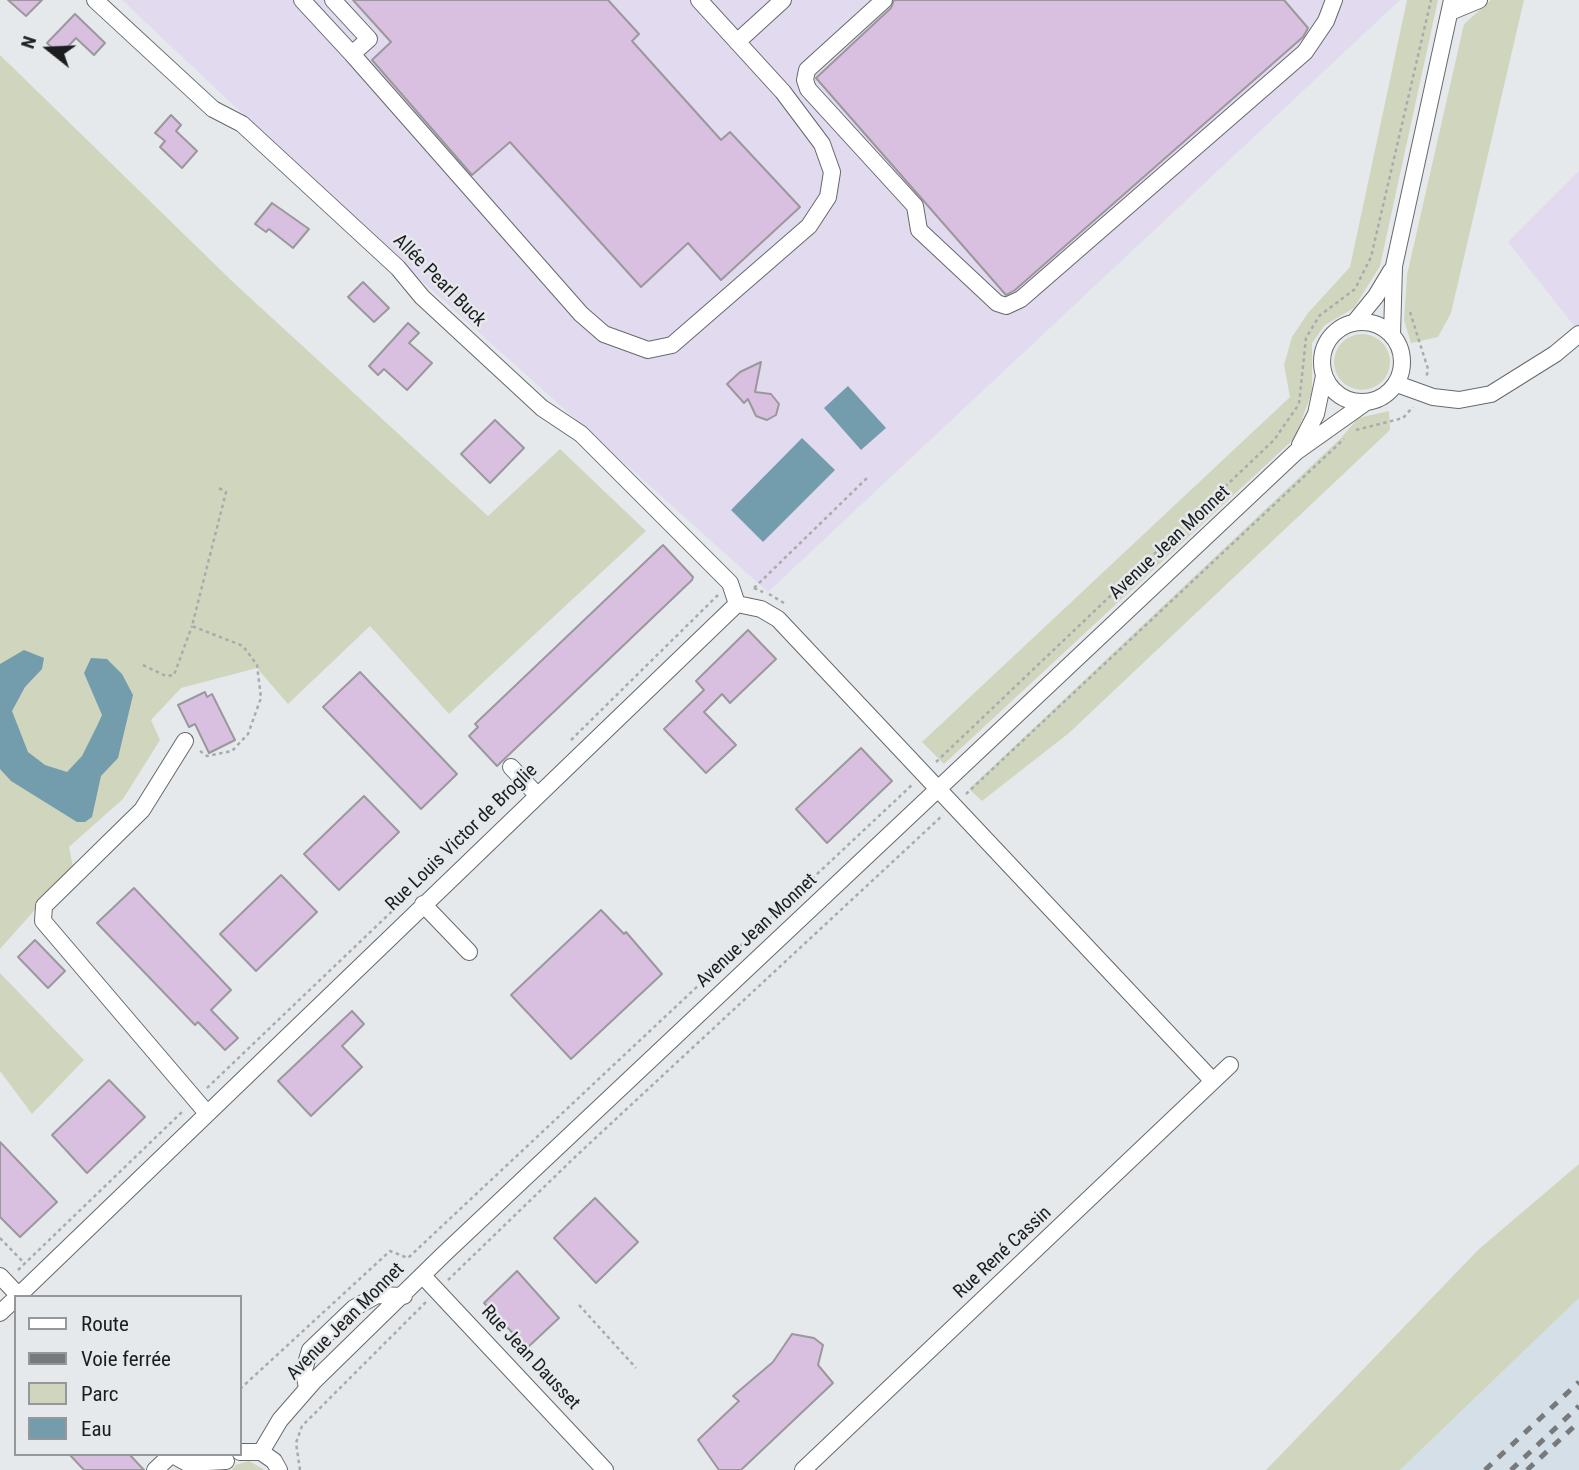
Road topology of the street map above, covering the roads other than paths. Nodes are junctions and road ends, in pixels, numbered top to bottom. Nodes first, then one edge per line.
1 (95, 0) edge
2 (302, 0) edge
3 (333, 0) edge
4 (699, 0) edge
5 (783, 0) edge
6 (884, 0) edge
7 (1335, 0) edge
8 (1479, 0) edge
9 (1451, 6) edge
10 (737, 42) junction
11 (352, 54) junction
12 (1394, 266) junction
13 (1354, 323) junction
14 (1579, 334) edge
15 (1392, 335) junction
16 (1324, 376) junction
17 (1397, 384) junction
18 (1365, 403) junction
19 (1296, 452) junction
20 (737, 604) junction
21 (185, 741) road end
22 (511, 767) dead end
23 (938, 789) junction
24 (537, 795) junction
25 (424, 904) junction
26 (469, 952) dead end
27 (1230, 1065) dead end
28 (1212, 1080) junction
29 (206, 1112) junction
30 (424, 1276) junction
31 (3, 1279) edge
32 (16, 1295) edge
33 (20, 1295) edge
34 (404, 1296) junction
35 (14, 1300) edge
36 (0, 1312) edge
37 (307, 1390) junction
38 (261, 1452) junction
39 (169, 1456) edge
40 (175, 1456) edge
41 (230, 1459) edge
42 (194, 1466) edge
43 (155, 1470) edge
44 (279, 1470) edge
45 (605, 1470) edge
46 (803, 1470) edge

1 - 20 street, Allée Pearl Buck
2 - 11 street
3 - 11 street
4 - 10 street
5 - 10 street
6 - 7 street
8 - 9 street
9 - 12 street
10 - 11 street
12 - 13 street
12 - 15 street
13 - 15 street
13 - 16 street
14 - 17 street
15 - 17 street
16 - 18 street
16 - 19 street, Avenue Jean Monnet
17 - 18 street
18 - 19 street, Avenue Jean Monnet
19 - 23 street, Avenue Jean Monnet
20 - 23 street
20 - 24 street, Rue Louis Victor de Broglie
21 - 29 street
22 - 24 street
23 - 28 street
23 - 30 street, Avenue Jean Monnet
24 - 25 street, Rue Louis Victor de Broglie
25 - 26 street
25 - 29 street, Rue Louis Victor de Broglie
27 - 28 street, Rue René Cassin
28 - 46 street, Rue René Cassin
29 - 33 street, Rue Louis Victor de Broglie
30 - 34 street, Avenue Jean Monnet
30 - 45 street, Rue Jean Dausset
31 - 32 street
34 - 37 street, Avenue Jean Monnet
34 - 37 street
35 - 36 street, Rue Louis Victor de Broglie
37 - 38 street, Avenue Jean Monnet
38 - 41 street
38 - 44 street
39 - 43 street
40 - 42 street
41 - 42 street

